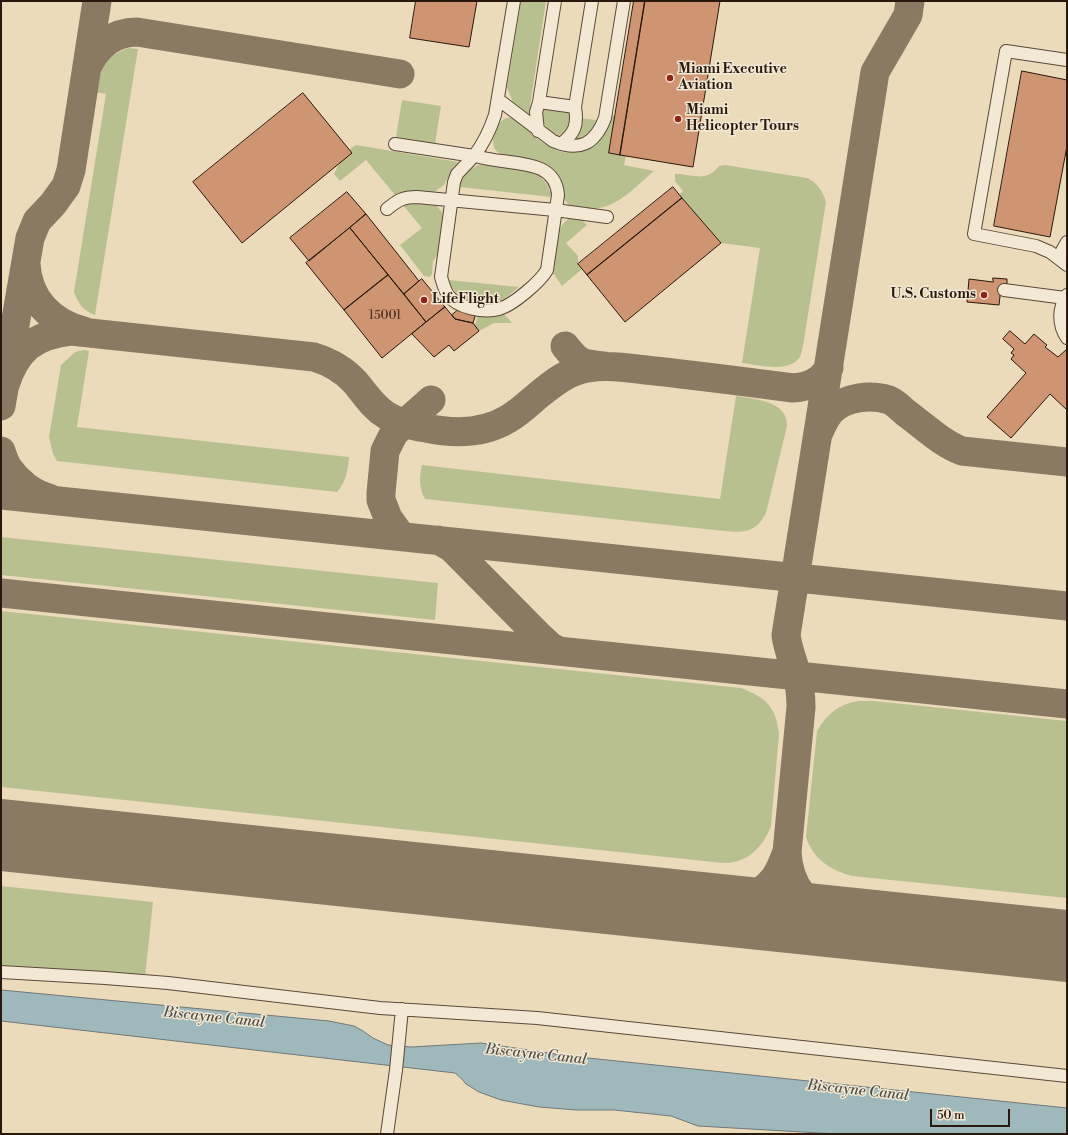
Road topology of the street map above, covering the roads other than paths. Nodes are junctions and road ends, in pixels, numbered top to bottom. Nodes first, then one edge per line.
1 (514, 1) edge
2 (555, 1) edge
3 (592, 1) edge
4 (624, 1) edge
5 (1067, 60) edge
6 (499, 100) junction
7 (539, 102) junction
8 (575, 107) junction
9 (538, 131) junction
10 (395, 144) dead end
11 (561, 144) junction
12 (474, 156) junction
13 (451, 200) junction
14 (387, 209) dead end
15 (555, 210) junction
16 (607, 217) dead end
17 (1067, 242) edge
18 (1062, 262) edge
19 (1004, 290) dead end
20 (1066, 296) edge
21 (1067, 338) edge
22 (1, 972) edge
23 (402, 1009) junction
24 (1067, 1076) edge
25 (387, 1134) edge

1 - 6 street
2 - 7 street
3 - 8 street
4 - 11 street
5 - 18 street
6 - 9 street
6 - 12 street
7 - 8 street
7 - 9 street
8 - 11 street
9 - 11 street
10 - 12 street
12 - 13 street
12 - 15 street
13 - 14 street
13 - 15 street
13 - 15 street
15 - 16 street
17 - 18 street
19 - 20 street
20 - 21 street
22 - 23 street
23 - 24 street
23 - 25 street

